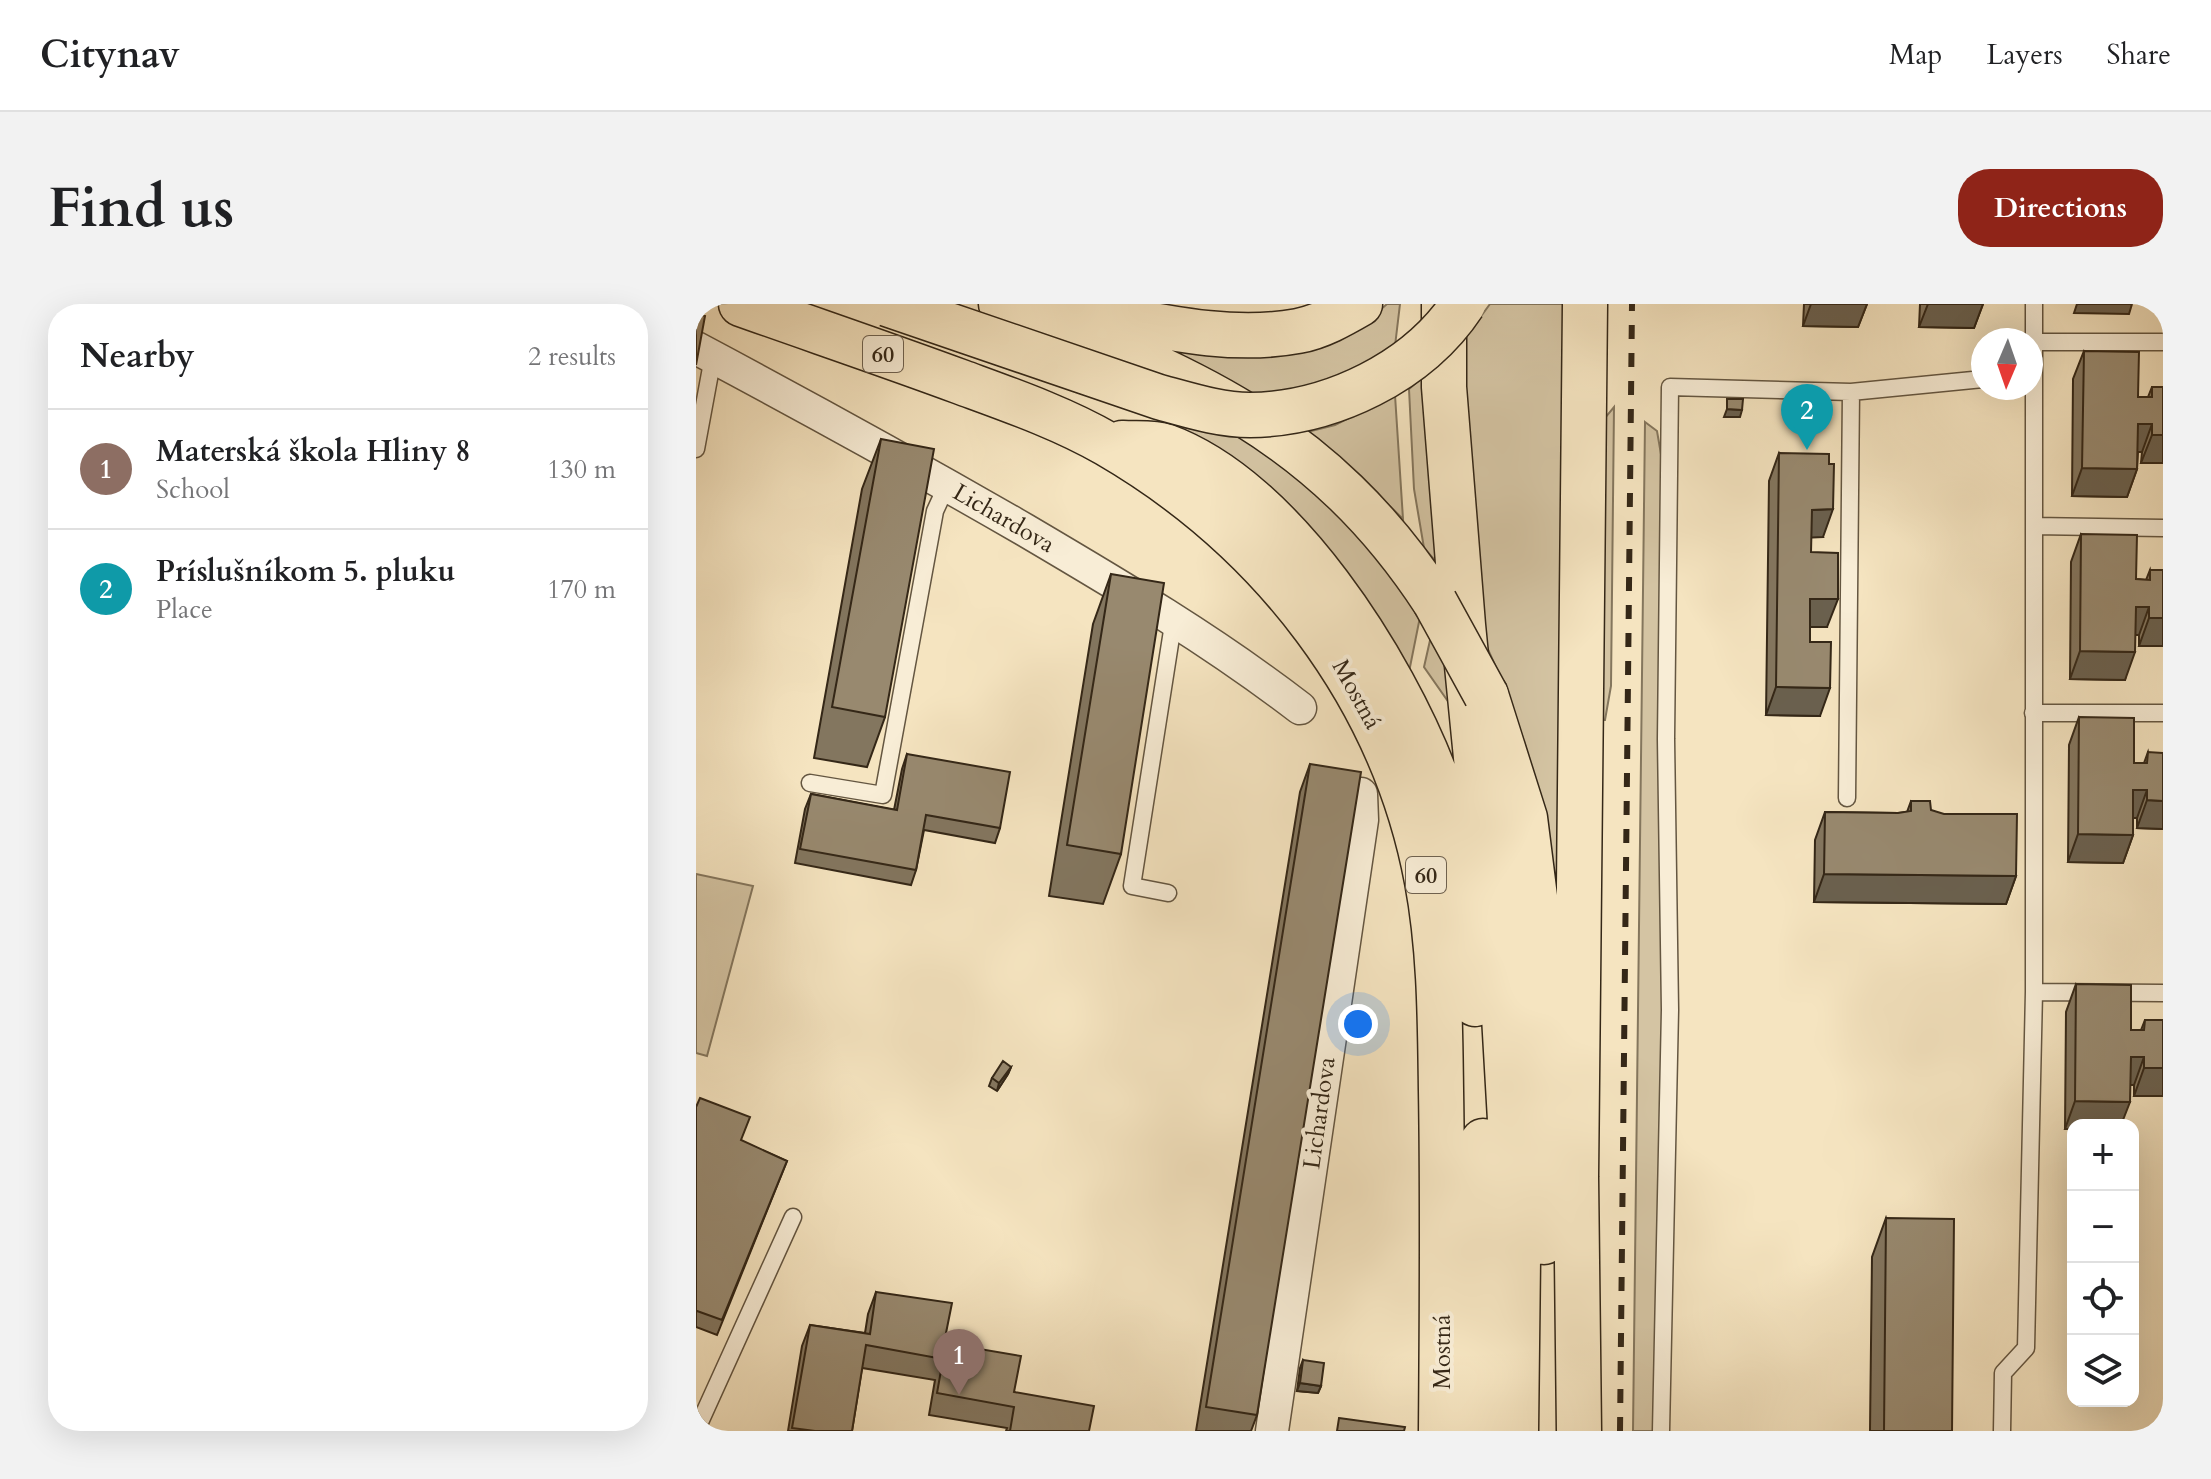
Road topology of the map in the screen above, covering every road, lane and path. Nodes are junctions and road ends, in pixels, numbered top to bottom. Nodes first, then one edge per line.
1 (741, 304) edge
2 (887, 304) edge
3 (1001, 304) edge
4 (1030, 304) edge
5 (1360, 304) edge
6 (1444, 304) edge
7 (1463, 304) edge
8 (1585, 304) edge
9 (2034, 304) edge
10 (2034, 328) edge
11 (2043, 342) edge
12 (2163, 342) edge
13 (704, 352) edge
14 (1971, 380) edge
15 (1851, 392) junction
16 (2032, 400) edge
17 (1104, 442) junction
18 (696, 449) edge
19 (947, 485) junction
20 (2034, 526) junction
21 (2163, 528) edge
22 (1174, 618) junction
23 (1300, 708) dead end
24 (2033, 713) junction
25 (2163, 713) edge
26 (810, 783) dead end
27 (1361, 794) edge
28 (1847, 798) dead end
29 (1486, 859) junction
30 (1168, 893) dead end
31 (2034, 992) junction
32 (2163, 993) edge
33 (1578, 1043) junction
34 (1481, 1058) junction
35 (1545, 1174) junction
36 (793, 1217) dead end
37 (1579, 1311) junction
38 (696, 1431) edge
39 (1272, 1431) edge
40 (1441, 1431) edge
41 (1483, 1431) edge
42 (1516, 1431) edge
43 (1542, 1431) edge
44 (1579, 1431) edge
45 (1661, 1431) edge
46 (2002, 1431) edge

1 - 17 main road, Mostná / 60
2 - 7 main road, bridge
3 - 35 main road, bridge
4 - 5 main road
6 - 29 main road
8 - 33 main road
9 - 10 lane
11 - 12 lane
13 - 18 lane
13 - 19 street, Lichardova
14 - 15 lane
15 - 28 lane
15 - 45 lane
16 - 20 lane
17 - 34 main road
17 - 40 main road, Mostná / 60
19 - 22 street, Lichardova
19 - 26 lane
20 - 21 lane
20 - 24 lane
22 - 23 street, Lichardova
22 - 30 lane
24 - 25 lane
24 - 31 lane
27 - 39 street, Lichardova
29 - 34 main road
29 - 42 main road
31 - 32 lane
31 - 46 lane
33 - 35 main road
33 - 37 main road
34 - 41 main road
35 - 37 main road
35 - 43 main road
36 - 38 lane
37 - 44 main road

